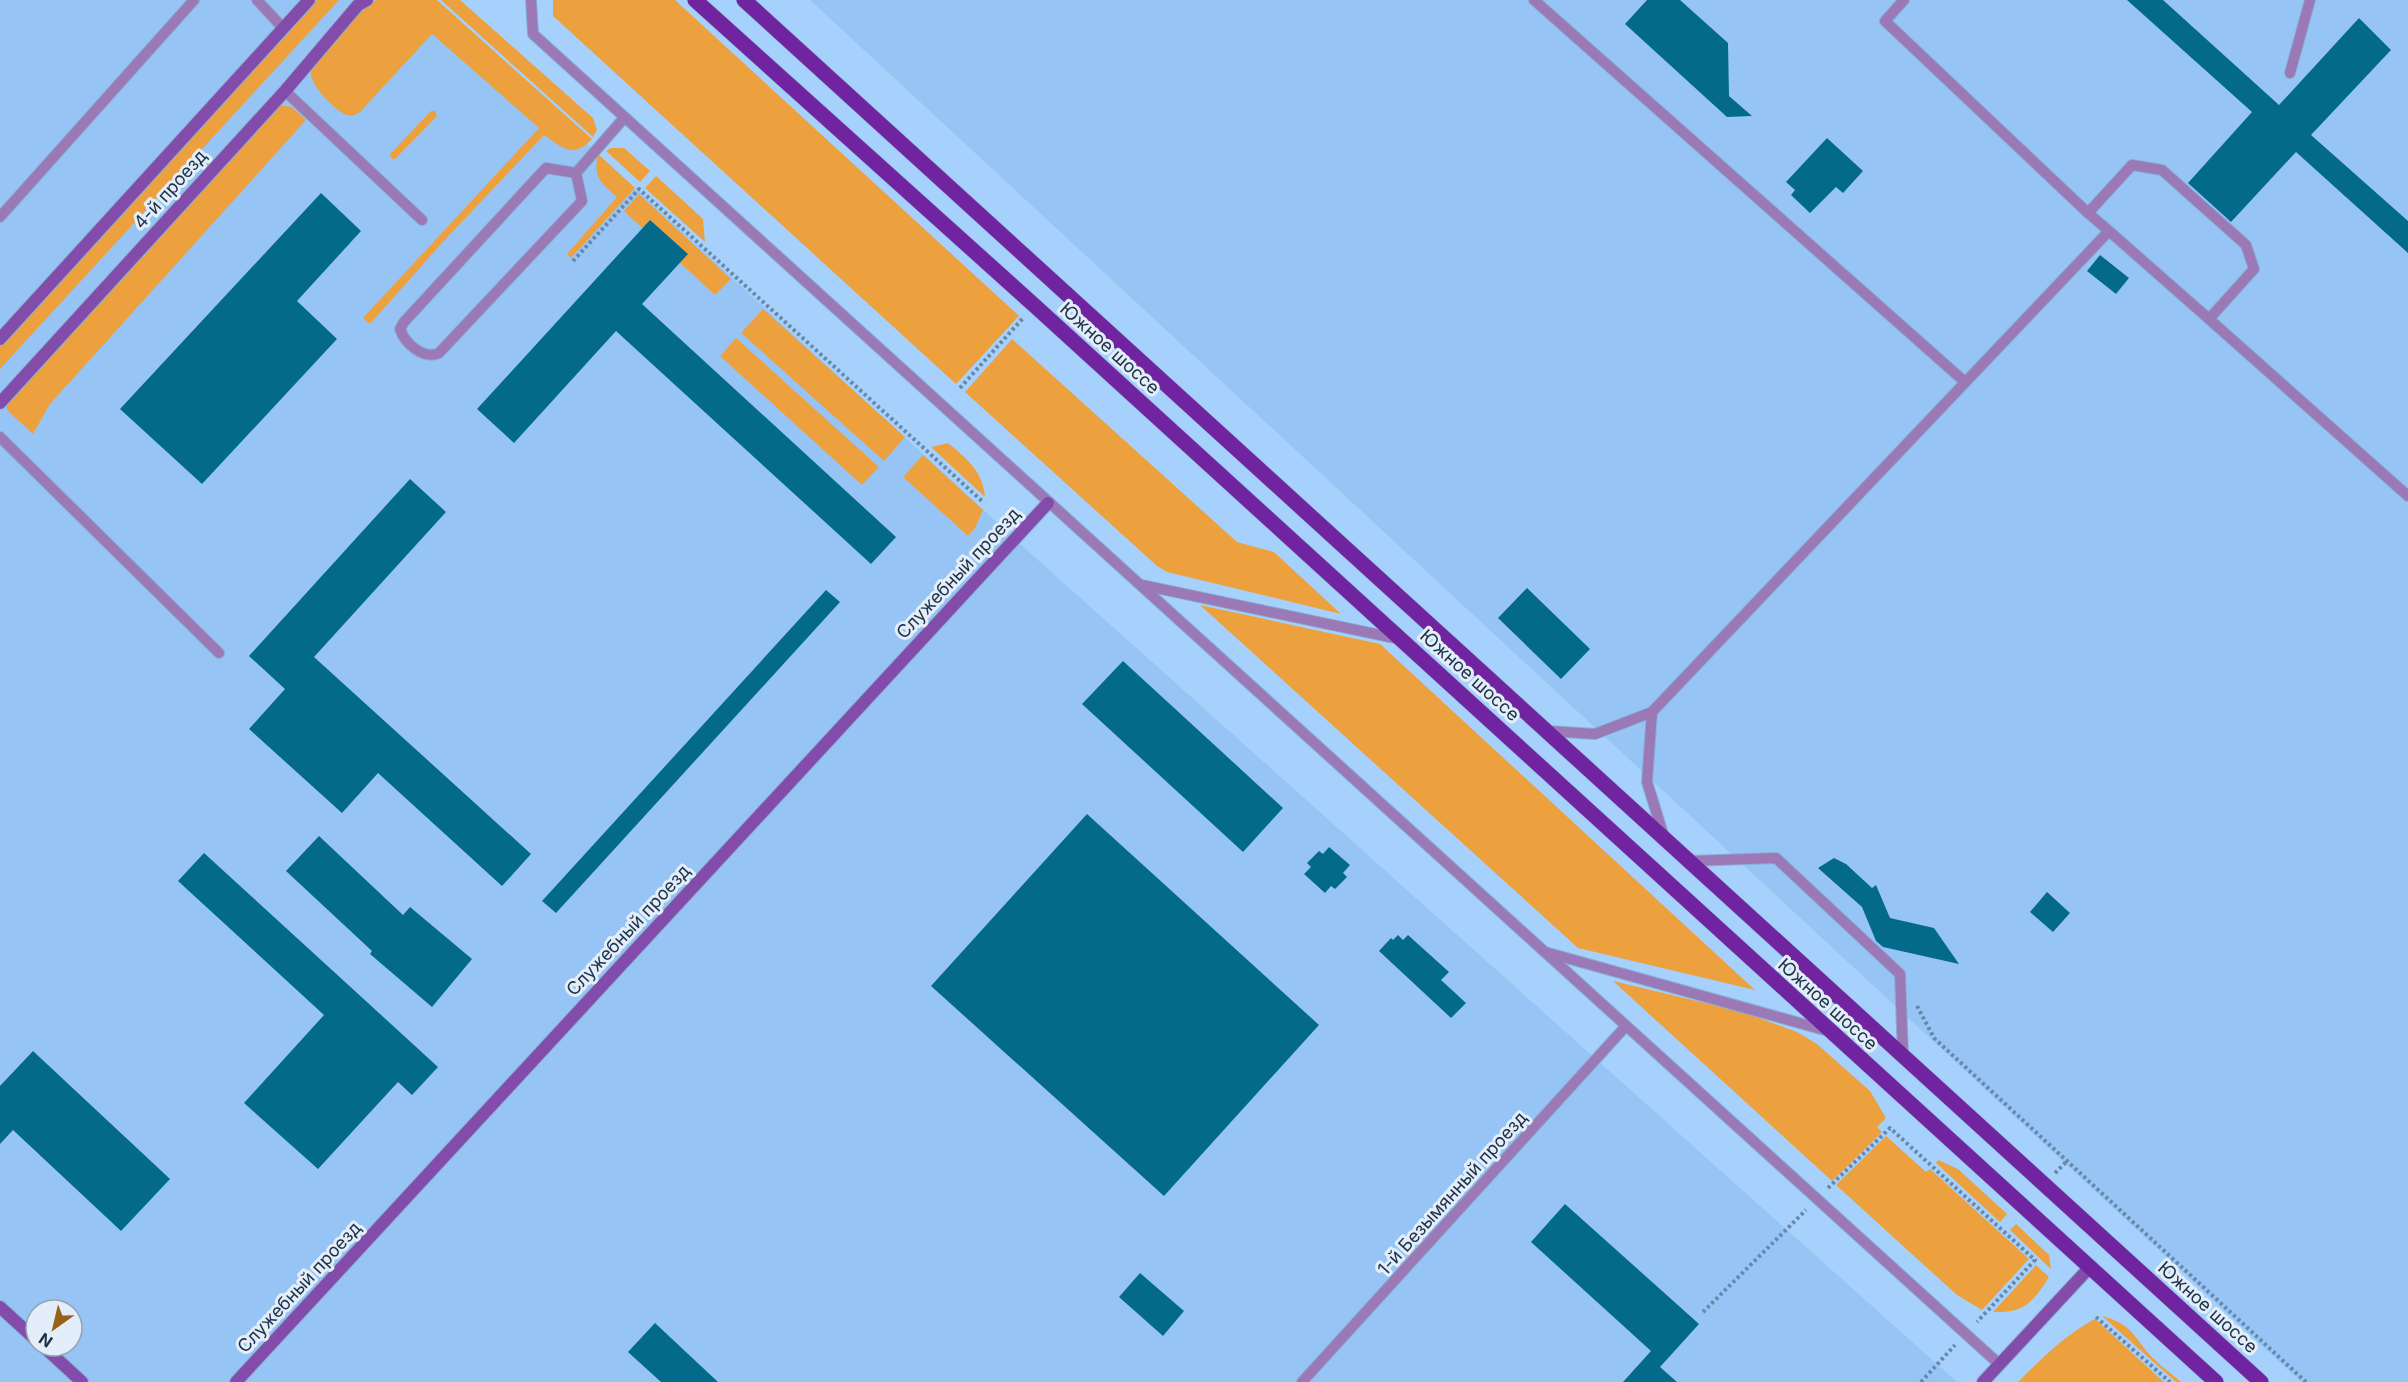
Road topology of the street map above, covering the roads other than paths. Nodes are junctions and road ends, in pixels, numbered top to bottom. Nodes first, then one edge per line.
1 (194, 0) edge
2 (257, 0) edge
3 (309, 0) edge
4 (367, 0) edge
5 (531, 0) edge
6 (695, 0) edge
7 (744, 0) edge
8 (1534, 0) edge
9 (1904, 0) edge
10 (2310, 0) edge
11 (283, 28) junction
12 (2290, 73) dead end
13 (285, 91) junction
14 (624, 118) junction
15 (576, 172) junction
16 (2088, 213) junction
17 (0, 217) edge
18 (422, 220) dead end
19 (2109, 231) junction
20 (2209, 319) junction
21 (0, 339) edge
22 (1965, 382) junction
23 (0, 402) edge
24 (0, 437) edge
25 (2408, 496) edge
26 (1048, 503) junction
27 (1141, 585) junction
28 (1402, 640) junction
29 (219, 653) dead end
30 (1652, 712) junction
31 (1548, 731) junction
32 (1664, 837) junction
33 (1690, 861) junction
34 (1542, 951) junction
35 (1626, 1026) junction
36 (1829, 1031) junction
37 (1903, 1056) junction
38 (2090, 1267) junction
39 (0, 1307) edge
40 (24, 1329) edge
41 (56, 1358) edge
42 (1999, 1364) junction
43 (82, 1382) edge
44 (236, 1382) edge
45 (1302, 1382) edge
46 (1983, 1382) edge
47 (2216, 1382) edge
48 (2261, 1382) edge

1 - 17 lane
2 - 11 lane
3 - 11 street, 4-й проезд
4 - 13 street, 4-й проезд
5 - 14 lane
6 - 28 main road, Южное шоссе
7 - 31 main road, Южное шоссе
8 - 22 lane
9 - 16 lane
10 - 12 lane
11 - 21 street, 4-й проезд
13 - 18 lane
13 - 23 street, 4-й проезд
14 - 15 lane
14 - 26 lane
15 - 15 lane
16 - 19 lane
16 - 20 lane
19 - 20 lane
19 - 22 lane
20 - 25 lane
22 - 30 lane
24 - 29 lane
26 - 27 lane
26 - 44 street, Служебный проезд
27 - 28 lane
27 - 34 lane
28 - 36 main road, Южное шоссе
30 - 31 lane
30 - 32 lane
31 - 32 main road, Южное шоссе
32 - 33 main road, Южное шоссе
33 - 37 main road, Южное шоссе
33 - 37 lane
34 - 35 lane
34 - 36 lane
35 - 42 lane
35 - 45 lane, 1-й Безымянный проезд
36 - 38 main road, Южное шоссе
37 - 48 main road, Южное шоссе
38 - 42 street
38 - 47 main road, Южное шоссе
39 - 40 street
41 - 43 street
42 - 46 street

